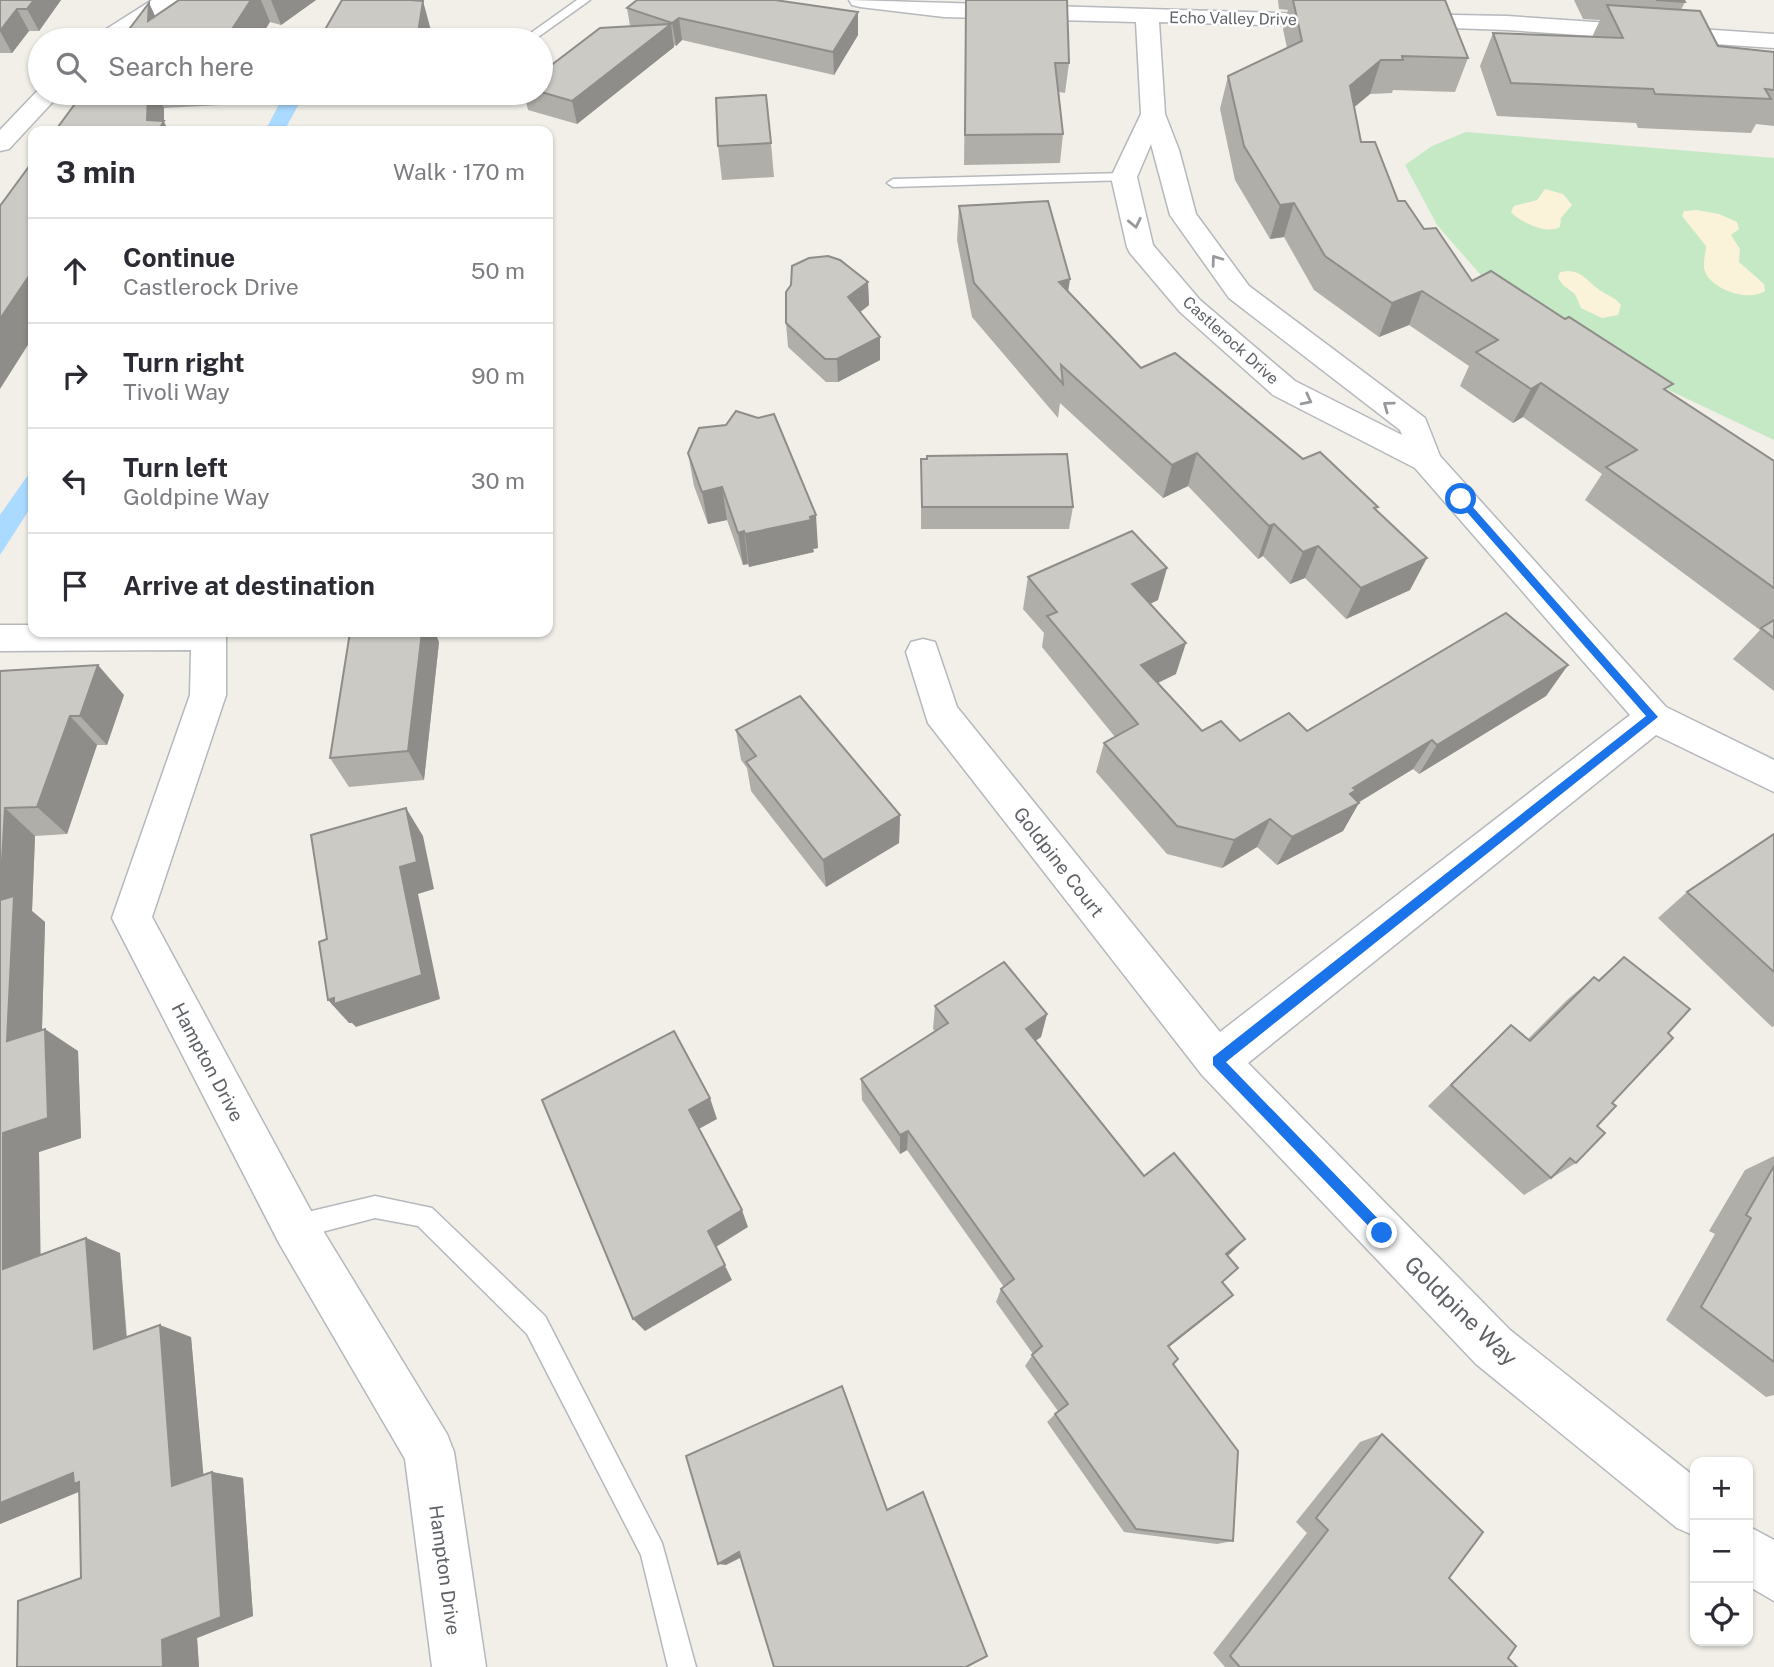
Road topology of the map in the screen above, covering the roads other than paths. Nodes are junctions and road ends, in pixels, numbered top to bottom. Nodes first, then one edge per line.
1 (167, 0) edge
2 (584, 0) edge
3 (860, 0) edge
4 (1496, 0) edge
5 (1147, 17) junction
6 (1355, 20) edge
7 (1383, 21) edge
8 (1507, 23) junction
9 (124, 28) edge
10 (544, 28) edge
11 (1774, 41) edge
12 (37, 105) edge
13 (1153, 114) junction
14 (0, 144) edge
15 (1124, 177) junction
16 (894, 183) dead end
17 (1426, 460) junction
18 (0, 638) edge
19 (923, 652) dead end
20 (1653, 717) junction
21 (1774, 777) edge
22 (1217, 1061) junction
23 (295, 1227) junction
24 (1690, 1506) edge
25 (1753, 1556) edge
26 (1774, 1574) edge
27 (459, 1667) edge
28 (682, 1667) edge

1 - 9 street
2 - 10 lane
3 - 5 street, Echo Valley Drive
4 - 8 street
5 - 6 street, Echo Valley Drive
5 - 13 street, Castlerock Drive
7 - 8 street
8 - 11 street
12 - 14 street
13 - 15 street, Castlerock Drive
17 -> 13 street, Castlerock Drive
15 - 16 lane
15 -> 17 street, Castlerock Drive
17 - 20 street, Castlerock Drive
18 - 23 street, Hampton Drive
19 - 22 street, Goldpine Court
20 - 21 street, Castlerock Drive
20 - 22 street
22 - 24 street, Goldpine Way
23 - 27 street, Hampton Drive
23 - 28 lane
25 - 26 street

